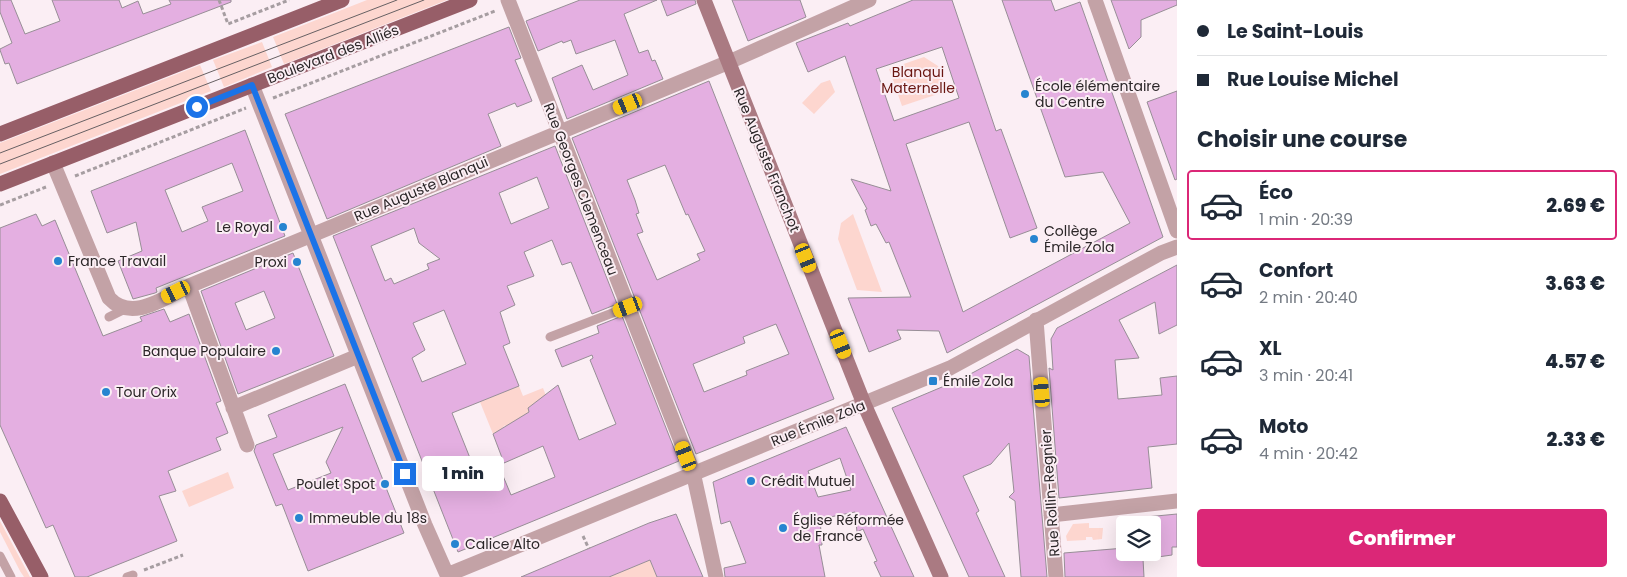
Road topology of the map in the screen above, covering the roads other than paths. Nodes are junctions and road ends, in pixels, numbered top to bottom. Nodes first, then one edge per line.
1 (342, 0) edge
2 (470, 0) edge
3 (704, 0) edge
4 (869, 0) edge
5 (1095, 0) edge
6 (506, 4) edge
7 (729, 62) junction
8 (252, 85) junction
9 (559, 132) junction
10 (0, 134) edge
11 (53, 163) junction
12 (0, 184) edge
13 (1177, 232) edge
14 (311, 236) junction
15 (1177, 247) edge
16 (189, 286) junction
17 (628, 307) junction
18 (125, 309) junction
19 (109, 317) dead end
20 (1036, 320) junction
21 (550, 337) dead end
22 (358, 356) junction
23 (864, 404) junction
24 (233, 408) junction
25 (247, 445) dead end
26 (693, 472) junction
27 (0, 501) edge
28 (1177, 501) edge
29 (1051, 515) junction
30 (0, 556) edge
31 (448, 576) edge
32 (11, 577) edge
33 (41, 577) edge
34 (716, 577) edge
35 (940, 577) edge
36 (1056, 577) edge

1 - 10 main road
2 - 8 main road, Boulevard des Alliés
3 - 7 street, Rue Auguste Franchot
4 - 7 street, Rue Auguste Blanqui
5 - 13 street
6 - 9 street, Rue Georges Clemenceau
7 - 9 street, Rue Auguste Blanqui
7 - 23 street, Rue Auguste Franchot
8 - 11 main road, Boulevard des Alliés
8 - 14 street
9 - 14 street, Rue Auguste Blanqui
9 - 17 street, Rue Georges Clemenceau
11 - 12 main road, Boulevard des Alliés
11 - 18 street
14 - 16 street, Rue Auguste Blanqui
14 - 22 street
15 - 20 street, Rue Émile Zola
16 - 18 street, Rue Auguste Blanqui
16 - 24 street
17 - 21 lane
17 - 26 street, Rue Georges Clemenceau
18 - 19 lane
20 - 23 street, Rue Émile Zola
20 - 29 street, Rue Rollin-Regnier
22 - 24 street
22 - 31 street
23 - 26 street, Rue Émile Zola
23 - 35 street, Rue Auguste Franchot
24 - 25 street
26 - 31 street, Rue Émile Zola
26 - 34 street, Rue Georges Clemenceau
27 - 33 main road
28 - 29 street
29 - 36 street, Rue Rollin-Regnier
30 - 32 lane

